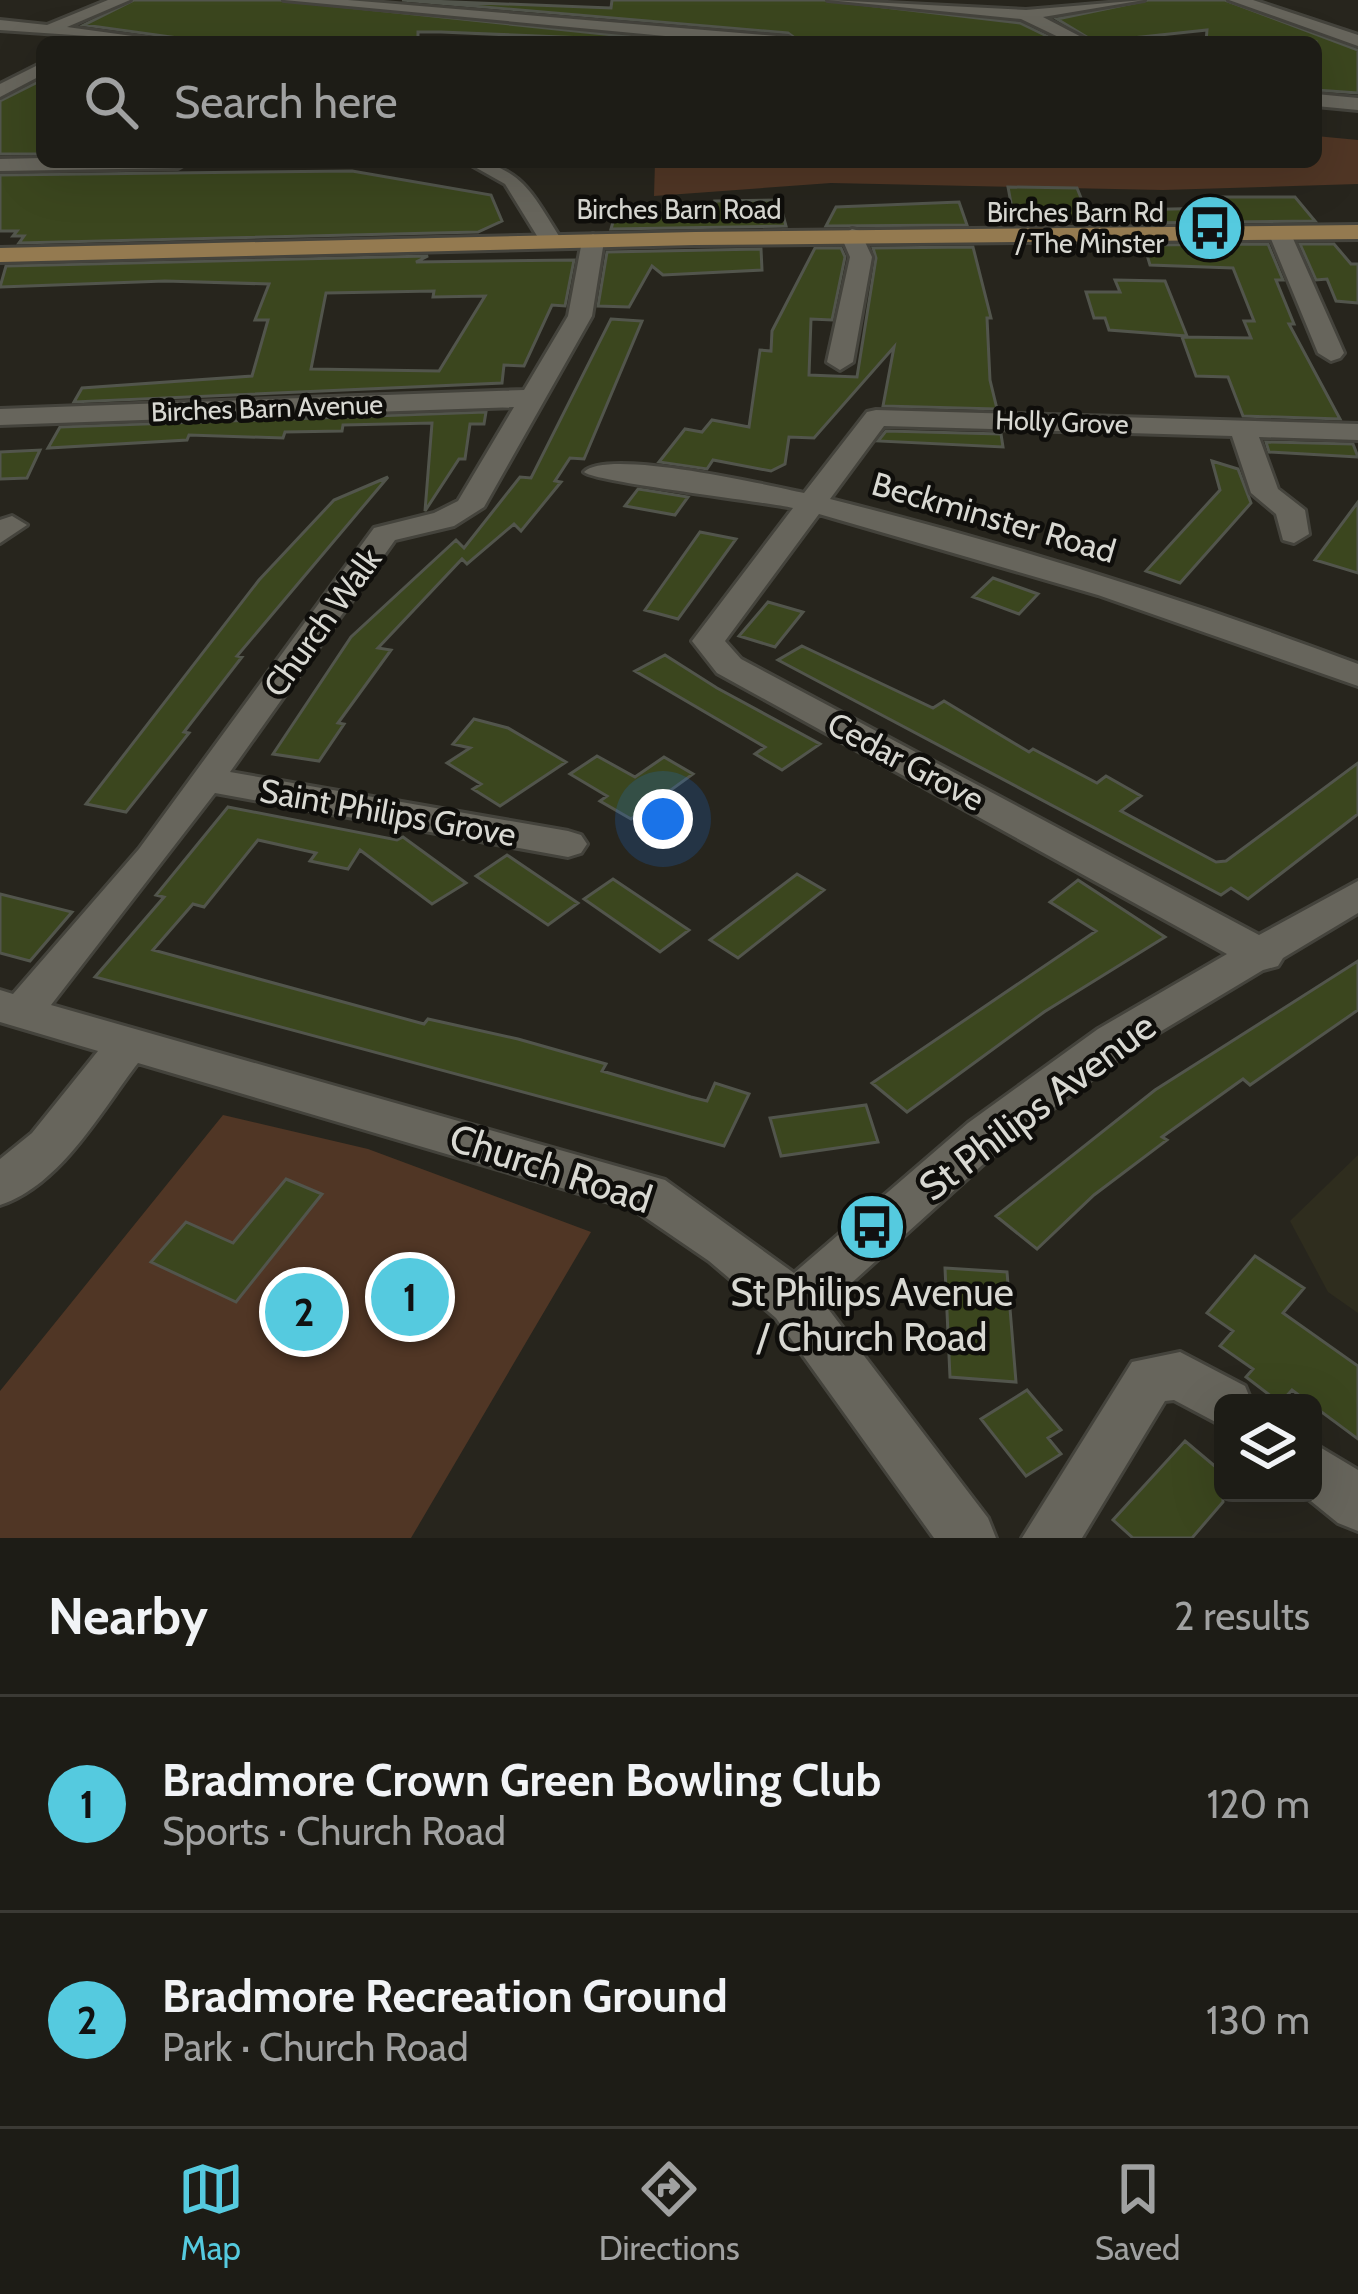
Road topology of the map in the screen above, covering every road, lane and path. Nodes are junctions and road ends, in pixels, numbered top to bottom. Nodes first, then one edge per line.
1 (122, 0) edge
2 (292, 0) edge
3 (836, 0) edge
4 (1013, 0) edge
5 (1136, 0) edge
6 (1237, 0) edge
7 (1026, 15) junction
8 (0, 26) edge
9 (45, 29) junction
10 (85, 36) edge
11 (717, 36) edge
12 (1070, 36) edge
13 (1358, 41) edge
14 (36, 72) edge
15 (0, 93) edge
16 (36, 96) dead end
17 (1322, 101) edge
18 (1358, 104) edge
19 (36, 164) edge
20 (0, 165) edge
21 (488, 168) edge
22 (1358, 232) edge
23 (1280, 234) junction
24 (852, 236) junction
25 (550, 239) junction
26 (593, 242) junction
27 (0, 255) edge
28 (846, 321) junction
29 (879, 322) dead end
30 (1331, 353) dead end
31 (840, 362) dead end
32 (534, 398) junction
33 (0, 417) edge
34 (1242, 427) junction
35 (1358, 432) edge
36 (598, 472) dead end
37 (807, 502) junction
38 (1294, 534) dead end
39 (1358, 676) edge
40 (208, 780) junction
41 (578, 848) dead end
42 (1358, 895) edge
43 (1264, 956) junction
44 (11, 1010) edge
45 (128, 1046) junction
46 (0, 1186) edge
47 (794, 1303) junction
48 (1214, 1396) edge
49 (1322, 1476) edge
50 (1358, 1504) edge
51 (968, 1538) edge
52 (1050, 1538) edge

1 - 9 street
2 - 11 street
3 - 7 street
4 - 7 street
5 - 7 street
6 - 13 street
7 - 12 street
8 - 9 street
9 - 10 street
14 - 15 street
15 - 16 street
17 - 18 street
19 - 20 street
21 - 25 street
22 - 23 main road, Birches Barn Road
23 - 24 main road, Birches Barn Road
23 - 30 street
24 - 26 main road, Birches Barn Road
24 - 28 street
25 - 26 main road, Birches Barn Road
25 - 27 main road, Birches Barn Road
26 - 32 street, Church Walk
28 - 29 street
28 - 31 street
32 - 33 street, Birches Barn Avenue
32 - 40 street, Church Walk
34 - 35 street, Holly Grove
34 - 37 street, Holly Grove
34 - 38 street
36 - 37 street, Beckminster Road
37 - 39 street, Beckminster Road
37 - 43 street, Cedar Grove
40 - 41 street, Saint Philips Grove
40 - 44 street, Church Walk
42 - 43 street, St Philips Avenue
43 - 47 street, St Philips Avenue
44 - 45 street, Church Road
45 - 46 street
45 - 47 street, Church Road
47 - 51 street, Church Road
48 - 52 street
49 - 50 street

